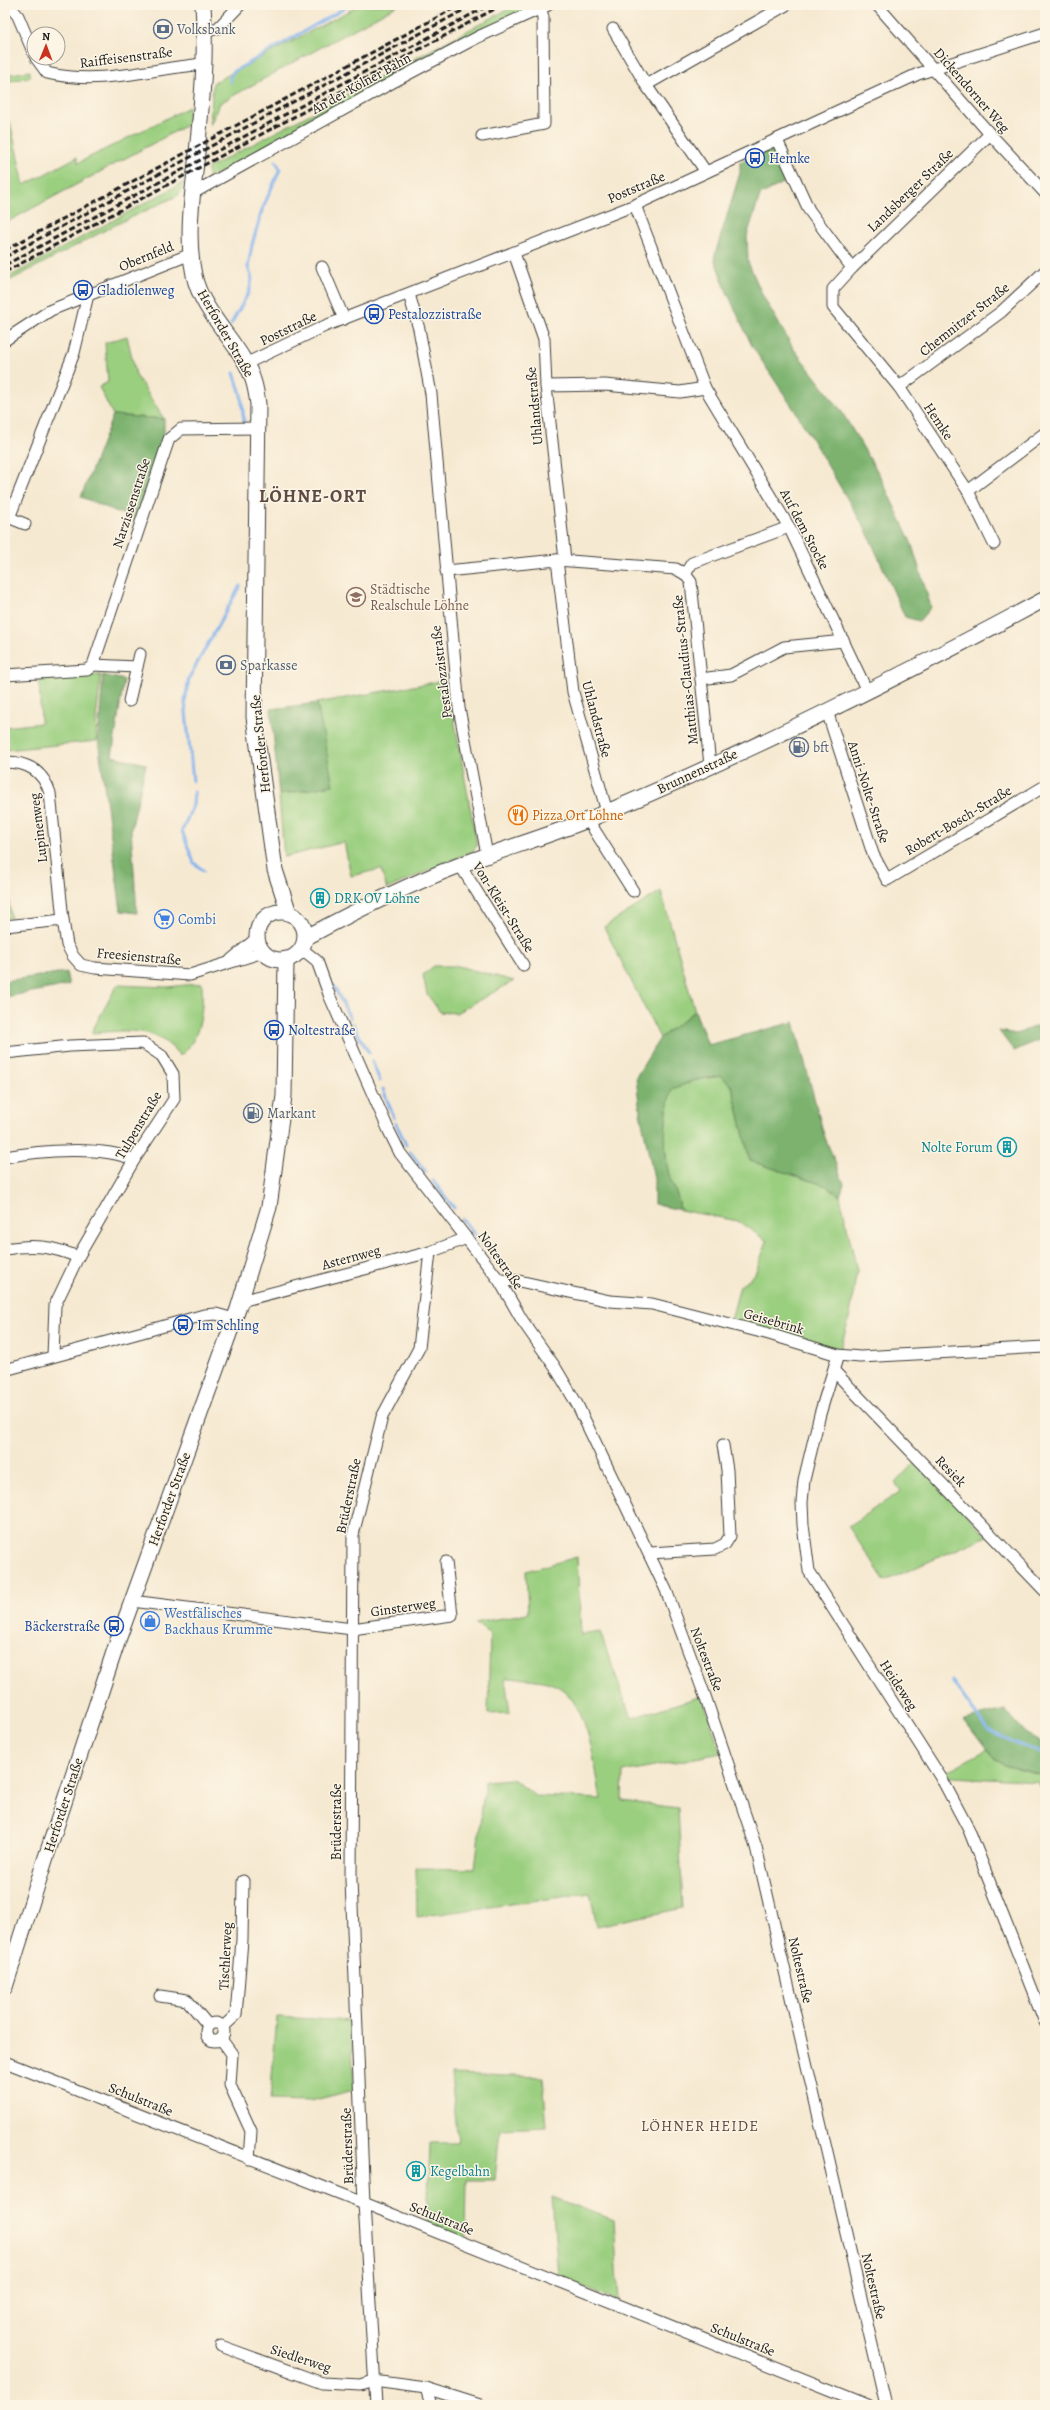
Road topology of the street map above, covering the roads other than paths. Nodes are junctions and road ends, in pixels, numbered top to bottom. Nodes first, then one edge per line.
1 (9, 5) edge
2 (203, 5) edge
3 (240, 5) edge
4 (786, 5) edge
5 (877, 5) edge
6 (544, 7) edge
7 (613, 29) dead end
8 (205, 32) junction
9 (1045, 33) edge
10 (26, 35) edge
11 (205, 64) junction
12 (42, 66) edge
13 (935, 69) junction
14 (646, 84) junction
15 (990, 134) junction
16 (482, 136) dead end
17 (777, 140) junction
18 (706, 172) junction
19 (193, 193) junction
20 (1045, 193) edge
21 (635, 205) junction
22 (514, 253) junction
23 (191, 254) junction
24 (322, 266) dead end
25 (852, 268) junction
26 (1045, 271) edge
27 (409, 294) junction
28 (88, 295) junction
29 (344, 319) junction
30 (5, 340) edge
31 (245, 364) junction
32 (546, 386) junction
33 (899, 387) junction
34 (705, 388) junction
35 (258, 428) junction
36 (1045, 433) edge
37 (968, 490) junction
38 (7, 517) edge
39 (25, 524) dead end
40 (789, 527) junction
41 (994, 544) dead end
42 (561, 560) junction
43 (446, 571) junction
44 (685, 574) junction
45 (1045, 599) edge
46 (844, 641) junction
47 (140, 654) dead end
48 (137, 667) junction
49 (90, 668) junction
50 (5, 675) edge
51 (701, 679) junction
52 (867, 691) junction
53 (129, 701) dead end
54 (827, 711) junction
55 (5, 762) edge
56 (710, 765) junction
57 (1045, 786) edge
58 (607, 812) junction
59 (588, 820) junction
60 (487, 855) junction
61 (460, 865) junction
62 (277, 876) junction
63 (887, 880) joint
64 (633, 890) dead end
65 (289, 913) junction
66 (271, 914) junction
67 (63, 920) junction
68 (340, 920) junction
69 (301, 922) junction
70 (5, 926) edge
71 (302, 945) junction
72 (270, 952) junction
73 (523, 965) dead end
74 (5, 1053) edge
75 (5, 1157) edge
76 (134, 1160) junction
77 (467, 1238) junction
78 (5, 1249) edge
79 (430, 1252) junction
80 (78, 1257) junction
81 (499, 1280) junction
82 (241, 1301) junction
83 (234, 1319) junction
84 (1045, 1348) edge
85 (838, 1355) junction
86 (53, 1356) junction
87 (5, 1370) edge
88 (835, 1372) junction
89 (723, 1445) dead end
90 (650, 1554) junction
91 (446, 1562) dead end
92 (1045, 1592) edge
93 (132, 1602) junction
94 (352, 1629) junction
95 (243, 1881) dead end
96 (5, 1987) edge
97 (160, 1996) dead end
98 (1045, 2022) edge
99 (208, 2025) junction
100 (223, 2027) junction
101 (221, 2039) junction
102 (5, 2062) edge
103 (249, 2158) junction
104 (364, 2203) junction
105 (221, 2346) dead end
106 (374, 2381) junction
107 (426, 2388) junction
108 (376, 2405) edge
109 (431, 2405) edge
110 (480, 2405) edge
111 (868, 2405) edge
112 (886, 2405) edge

1 - 10 street
2 - 8 main road, Herforder Straße
3 - 8 street
4 - 14 street
5 - 13 street, Dickendorner Weg
6 - 16 street
6 - 19 street, An der Kölner Bahn
7 - 14 street
8 - 11 main road, Herforder Straße
9 - 13 street, Poststraße
11 - 12 street, Raiffeisenstraße
11 - 19 main road, Herforder Straße
13 - 15 street, Dickendorner Weg
13 - 17 street, Poststraße
14 - 18 street
15 - 20 street, Dickendorner Weg
15 - 25 street, Landsberger Straße
17 - 18 street, Poststraße
17 - 25 street
18 - 21 street, Poststraße
19 - 23 main road, Herforder Straße
21 - 22 street, Poststraße
21 - 34 street, Auf dem Stocke
22 - 27 street, Poststraße
22 - 32 street, Uhlandstraße
23 - 28 street, Obernfeld
23 - 31 main road, Herforder Straße
24 - 29 street
25 - 33 street, Hemke
26 - 33 street, Chemnitzer Straße
27 - 29 street, Poststraße
27 - 43 street, Pestalozzistraße
28 - 30 street, Obernfeld
28 - 38 street
29 - 31 street, Poststraße
31 - 35 main road, Herforder Straße
32 - 34 street
32 - 42 street, Uhlandstraße
33 - 37 street, Hemke
34 - 40 street, Auf dem Stocke
35 - 49 street, Narzissenstraße
35 - 62 main road, Herforder Straße
36 - 37 street
37 - 41 street, Hemke
38 - 39 street
40 - 44 street, Matthias-Claudius-Straße
40 - 46 street, Auf dem Stocke
42 - 43 street, Matthias-Claudius-Straße
42 - 44 street, Matthias-Claudius-Straße
42 - 58 street, Uhlandstraße
43 - 60 street, Pestalozzistraße
44 - 51 street, Matthias-Claudius-Straße
45 - 52 main road, Brunnenstraße
46 - 51 street
46 - 52 street, Auf dem Stocke
47 - 48 street
48 - 49 street
48 - 53 street
49 - 50 street
51 - 56 street, Matthias-Claudius-Straße
52 - 54 main road, Brunnenstraße
54 - 56 main road, Brunnenstraße
54 - 63 street, Anni-Nolte-Straße
55 - 67 street, Lupinenweg
56 - 58 main road, Brunnenstraße
57 - 63 street, Robert-Bosch-Straße
58 - 59 main road, Brunnenstraße
59 - 60 main road, Brunnenstraße
59 - 64 street
60 - 61 main road, Brunnenstraße
61 - 68 main road, Brunnenstraße
61 - 73 street, Von-Kleist-Straße
62 - 65 main road, Herforder Straße
62 - 66 main road, Herforder Straße
65 - 66 main road
65 - 69 main road
66 - 72 main road
67 - 70 street
67 - 72 street, Freesienstraße
68 - 69 main road, Brunnenstraße
68 - 71 main road, Brunnenstraße
69 - 71 main road
71 - 72 main road
71 - 77 street, Noltestraße
72 - 82 main road, Herforder Straße
74 - 76 street, Tulpenstraße
75 - 76 street
76 - 80 street, Tulpenstraße
77 - 79 street, Asternweg
77 - 81 street, Noltestraße
78 - 80 street
79 - 82 street, Asternweg
79 - 94 street, Brüderstraße
80 - 86 street, Tulpenstraße
81 - 85 street, Geisebrink
81 - 90 street, Noltestraße
82 - 83 main road, Herforder Straße
83 - 86 street
83 - 93 main road, Herforder Straße
84 - 85 street, Geisebrink
85 - 88 street, Heideweg
86 - 87 street
88 - 92 street, Resiek
88 - 98 street, Heideweg
89 - 90 street
90 - 112 street, Noltestraße
91 - 94 street, Ginsterweg
93 - 94 street
93 - 96 main road, Herforder Straße
94 - 104 street, Brüderstraße
95 - 100 street, Tischlerweg
97 - 99 street
99 - 100 street
99 - 101 street
100 - 101 street
101 - 103 street
102 - 103 street, Schulstraße
103 - 104 street, Schulstraße
104 - 106 street, Brüderstraße
104 - 111 street, Schulstraße
105 - 106 street, Siedlerweg
106 - 107 street, Siedlerweg
106 - 108 street, Brüderstraße
107 - 109 street
107 - 110 street, Siedlerweg

